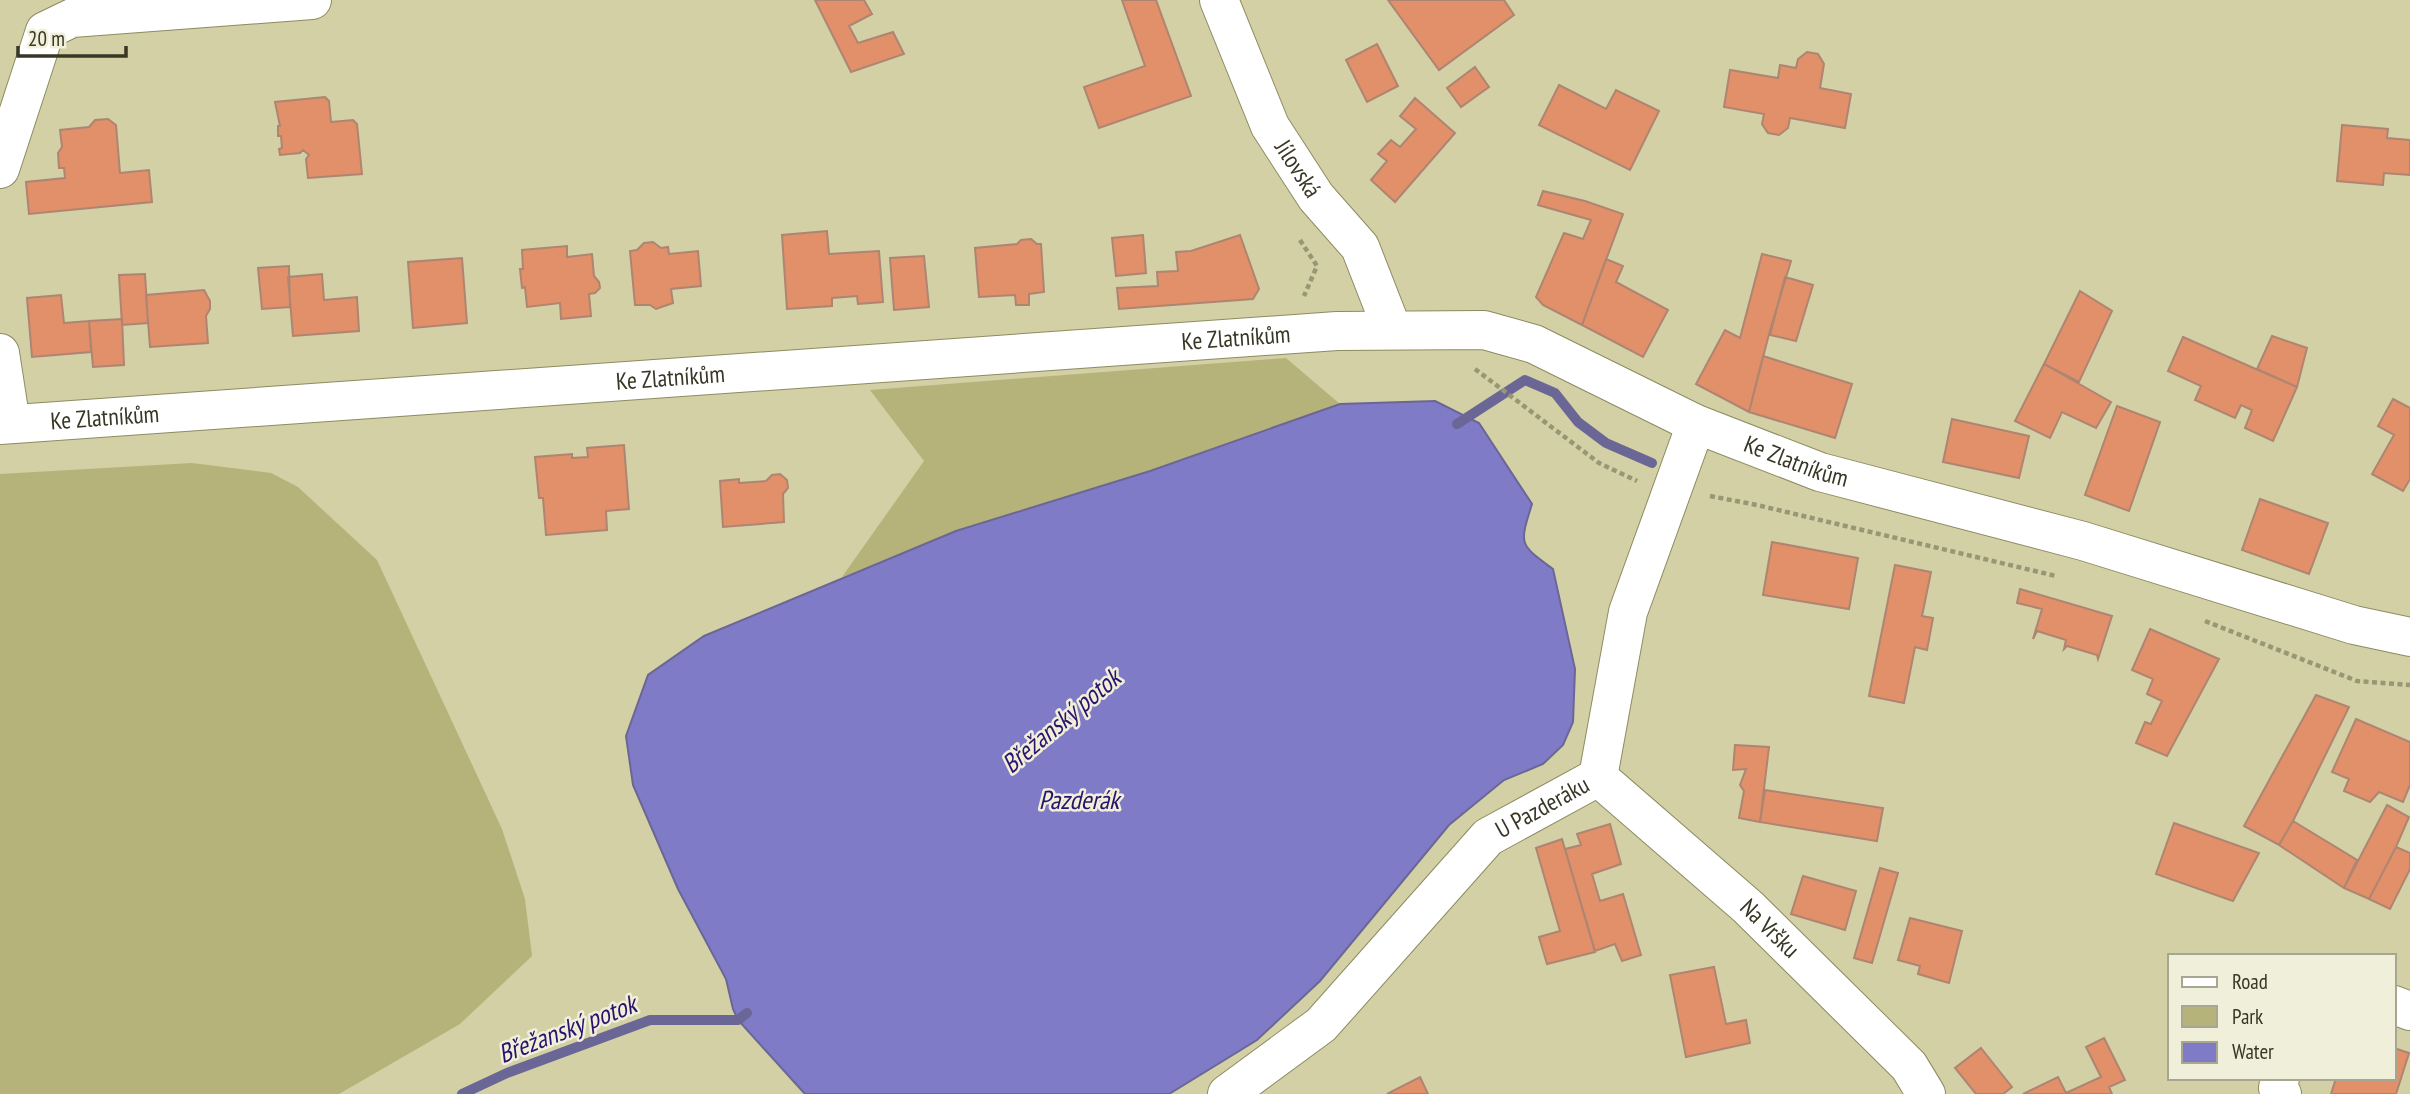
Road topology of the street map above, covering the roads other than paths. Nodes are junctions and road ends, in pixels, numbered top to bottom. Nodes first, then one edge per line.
1 (312, 0) edge
2 (1219, 0) edge
3 (0, 169) edge
4 (1392, 329) junction
5 (0, 353) edge
6 (6, 424) edge
7 (1696, 424) junction
8 (2410, 637) edge
9 (1598, 777) junction
10 (1227, 1094) edge
11 (1926, 1094) edge

1 - 3 main road
2 - 4 main road, Jílovská
4 - 6 main road, Ke Zlatníkům
4 - 7 main road, Ke Zlatníkům
5 - 6 main road
7 - 8 main road, Ke Zlatníkům
7 - 9 main road, U Pazderáku
9 - 10 main road, U Pazderáku
9 - 11 main road, Na Vršku

